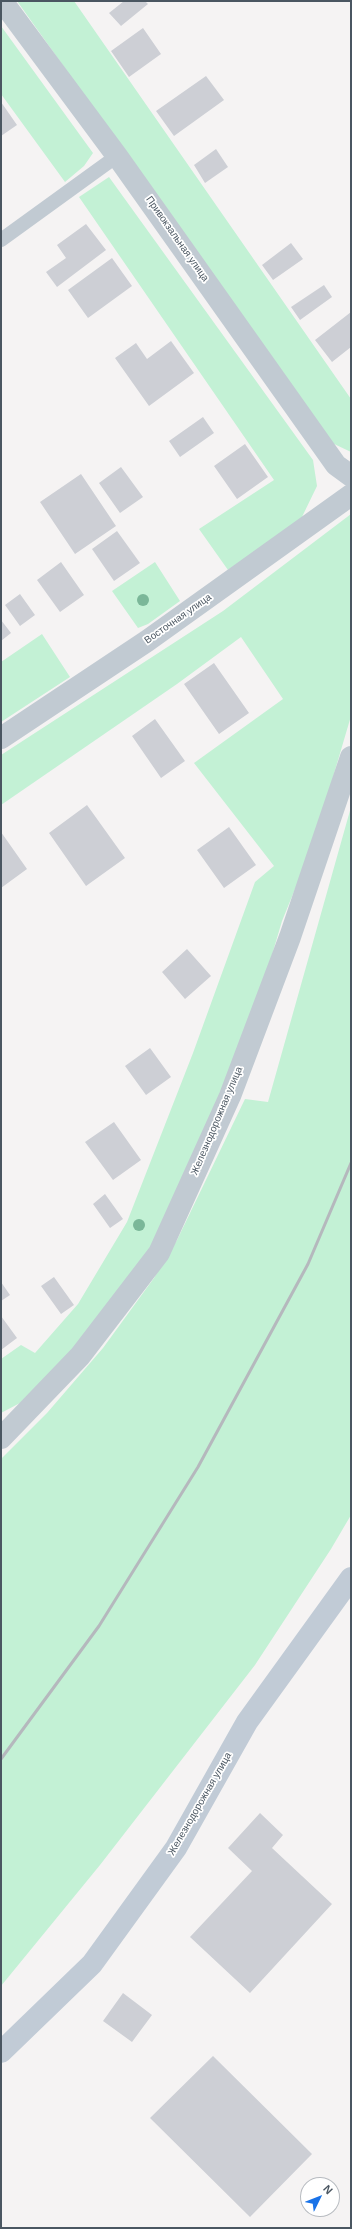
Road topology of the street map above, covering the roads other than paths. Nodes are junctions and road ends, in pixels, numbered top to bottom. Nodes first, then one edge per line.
1 (2, 1) edge
2 (118, 156) junction
3 (1, 240) edge
4 (351, 476) edge
5 (351, 494) edge
6 (1, 738) edge
7 (351, 757) edge
8 (1, 1438) edge
9 (351, 1578) edge
10 (1, 2052) edge

1 - 2 street, Привокзальная улица
2 - 3 lane
2 - 4 street, Привокзальная улица
5 - 6 street, Восточная улица
7 - 8 street, Железнодорожная улица
9 - 10 main road, Железнодорожная улица

